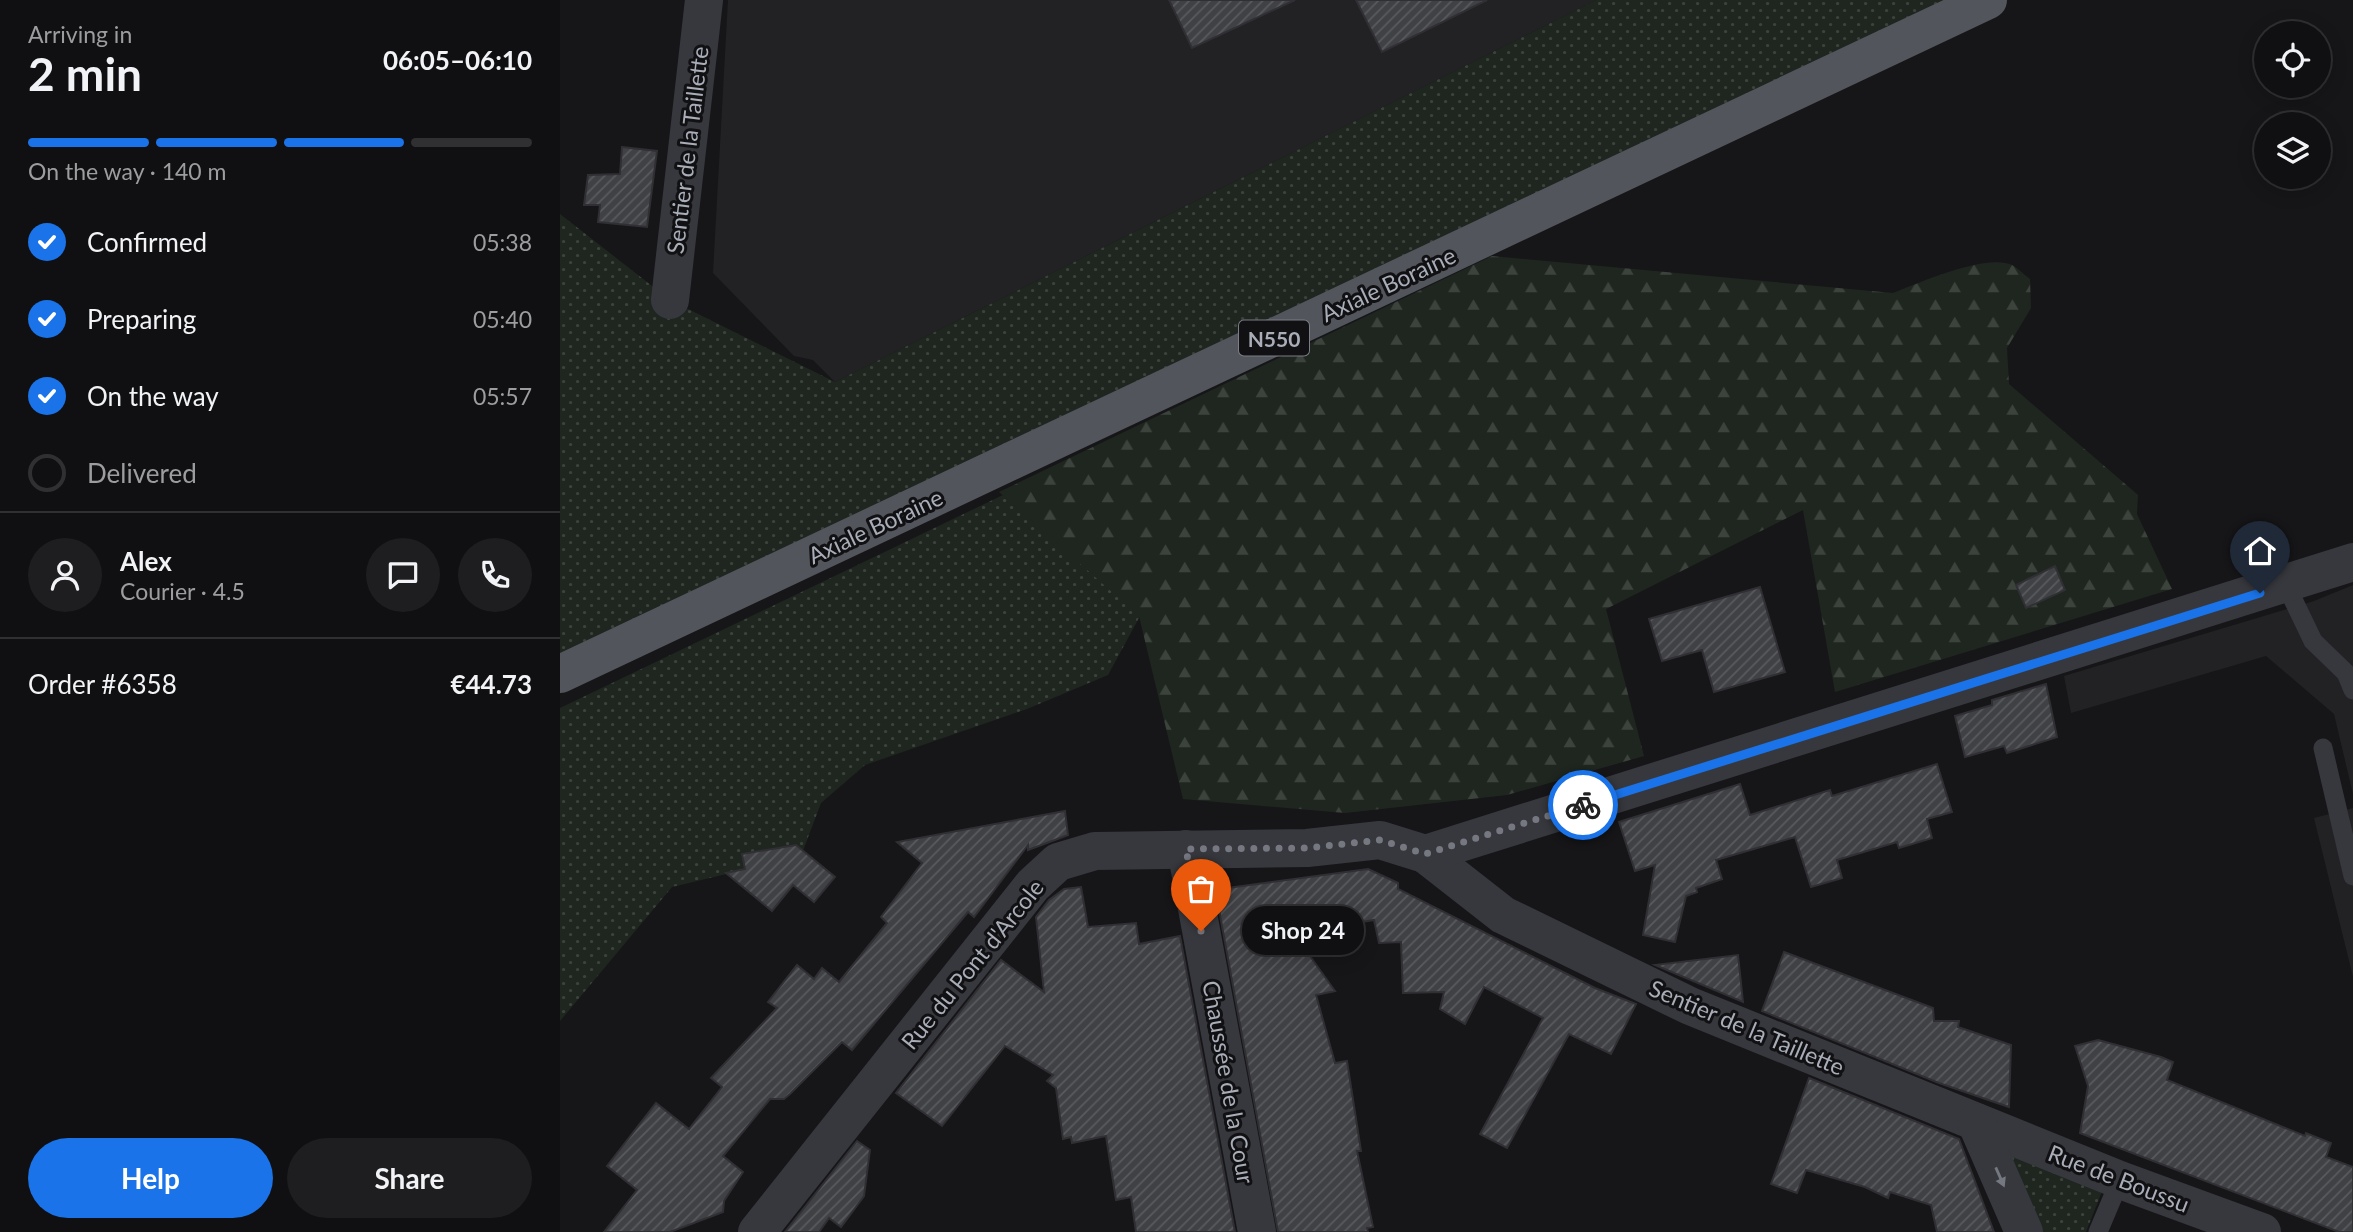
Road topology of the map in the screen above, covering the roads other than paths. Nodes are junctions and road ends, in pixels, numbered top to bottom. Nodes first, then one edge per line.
1 (704, 0) edge
2 (1988, 0) edge
3 (670, 300) dead end
4 (2353, 562) edge
5 (2286, 585) junction
6 (560, 674) edge
7 (2353, 690) edge
8 (2323, 748) dead end
9 (1186, 849) junction
10 (1425, 854) junction
11 (2353, 876) edge
12 (1976, 1122) junction
13 (2120, 1180) junction
14 (757, 1232) edge
15 (1257, 1232) edge
16 (2024, 1232) edge
17 (2098, 1232) edge
18 (2262, 1232) edge

1 - 3 street, Sentier de la Taillette
2 - 6 main road, Axiale Boraine / N550
4 - 5 street
5 - 7 lane
5 - 10 street
8 - 11 lane
9 - 10 street, Rue du Pont d'Arcole
9 - 14 street, Rue du Pont d'Arcole
9 - 15 street, Chaussée de la Cour
10 - 12 street, Sentier de la Taillette
12 - 13 street, Rue de Boussu
12 -> 16 street
13 - 17 lane
13 - 18 street, Rue de Boussu

